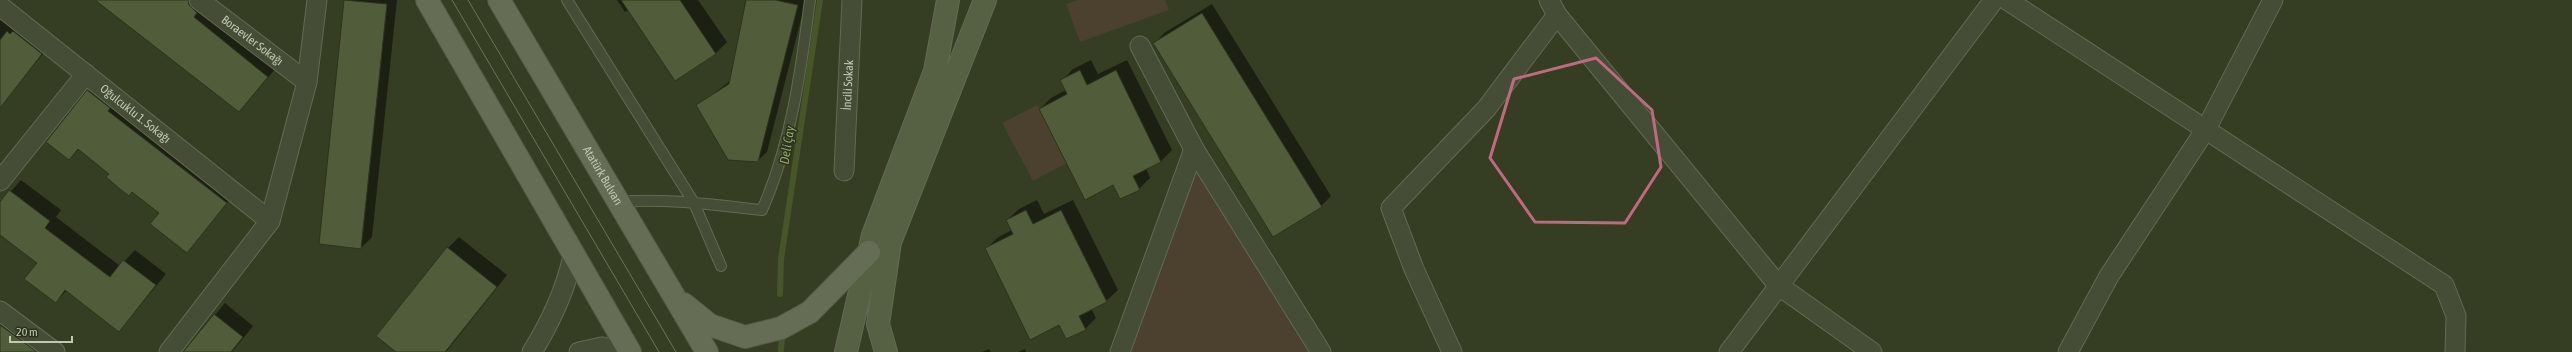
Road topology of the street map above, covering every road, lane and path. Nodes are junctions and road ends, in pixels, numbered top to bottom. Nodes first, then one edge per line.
1 (317, 0) edge
2 (427, 0) edge
3 (499, 0) edge
4 (567, 0) edge
5 (810, 0) edge
6 (852, 0) edge
7 (948, 0) edge
8 (985, 0) edge
9 (1994, 0) edge
10 (2006, 0) edge
11 (2273, 0) edge
12 (205, 2) edge
13 (0, 6) edge
14 (1553, 8) edge
15 (1140, 46) dead end
16 (86, 74) junction
17 (307, 82) junction
18 (2206, 129) junction
19 (1194, 149) junction
20 (844, 171) dead end
21 (0, 181) edge
22 (618, 202) junction
23 (694, 203) junction
24 (270, 221) junction
25 (574, 252) junction
26 (869, 252) junction
27 (721, 266) dead end
28 (1778, 285) junction
29 (673, 295) junction
30 (0, 311) edge
31 (55, 352) edge
32 (169, 352) edge
33 (532, 352) edge
34 (579, 352) edge
35 (628, 352) edge
36 (707, 352) edge
37 (846, 352) edge
38 (886, 352) edge
39 (1120, 352) edge
40 (1320, 352) edge
41 (1452, 352) edge
42 (1729, 352) edge
43 (1872, 352) edge
44 (2068, 352) edge
45 (2455, 352) edge

1 - 17 street
2 - 25 main road
3 - 22 main road, Atatürk Bulvarı
4 - 23 lane
5 - 23 lane
6 - 20 street, İncili Sokak
7 - 26 street
8 - 38 street
9 - 28 street
10 - 18 street
11 - 18 street
12 - 17 street, Boraevler Sokağı
13 - 16 street, Oğulcuklu 1. Sokağı
14 - 28 street
14 - 41 street
15 - 19 street
16 - 21 street
16 - 24 street, Oğulcuklu 1. Sokağı
17 - 24 street
18 - 44 street
18 - 45 street
19 - 39 street
19 - 40 street
22 - 23 lane
22 - 29 main road, Atatürk Bulvarı
23 - 27 lane
24 - 32 street
25 - 33 street
25 - 35 main road
26 - 29 main road
26 - 37 street
28 - 42 street
28 - 43 street
29 - 36 main road, Atatürk Bulvarı
30 - 31 street
34 - 35 street

